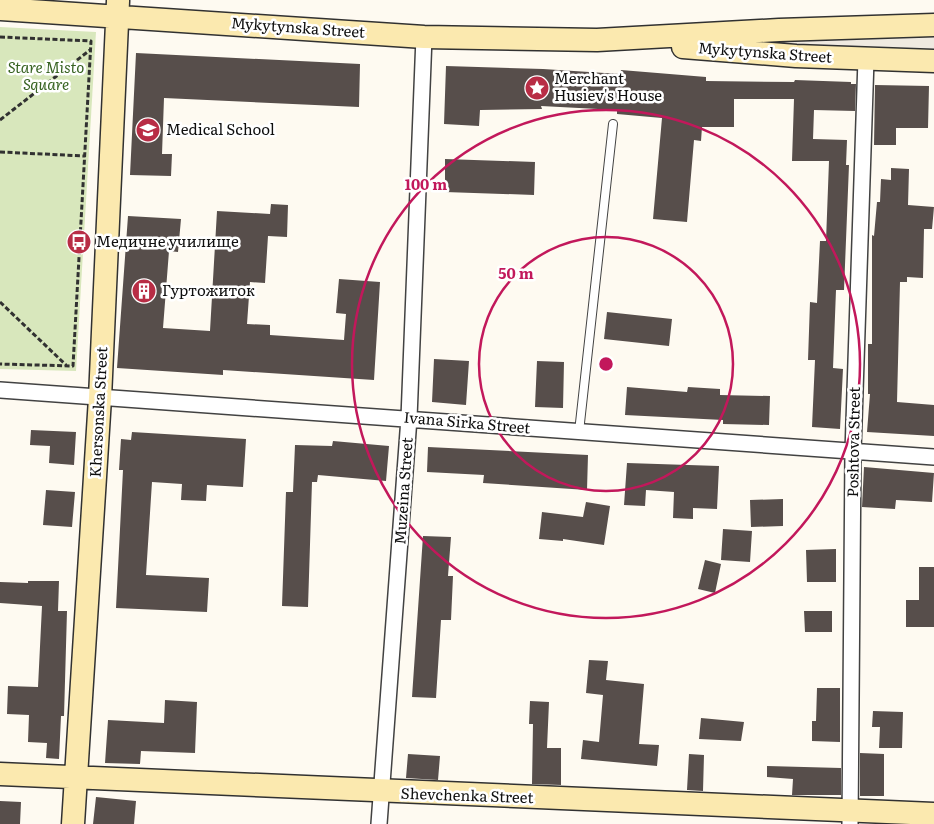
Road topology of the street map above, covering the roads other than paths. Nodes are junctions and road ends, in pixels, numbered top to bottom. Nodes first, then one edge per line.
1 (118, 8) edge
2 (0, 9) edge
3 (934, 25) edge
4 (424, 37) junction
5 (597, 40) junction
6 (866, 60) junction
7 (934, 61) edge
8 (613, 124) dead end
9 (0, 390) edge
10 (100, 398) junction
11 (410, 418) junction
12 (579, 432) junction
13 (853, 452) junction
14 (934, 457) edge
15 (0, 774) edge
16 (75, 776) junction
17 (381, 792) junction
18 (934, 814) edge
19 (850, 817) edge
20 (73, 824) edge
21 (379, 824) edge

1 - 2 street, Mykytynska Street
1 - 4 street, Mykytynska Street
1 - 10 street, Khersonska Street
3 - 5 street, Mykytynska Street
4 - 5 street, Mykytynska Street
4 - 11 street, Muzeina Street
5 - 6 street, Mykytynska Street
6 - 7 street, Mykytynska Street
6 - 13 street, Poshtova Street
8 - 12 lane
9 - 10 street, Ivana Sirka Street
10 - 11 street, Ivana Sirka Street
10 - 16 street, Khersonska Street
11 - 12 street, Ivana Sirka Street
11 - 17 street, Muzeina Street
12 - 13 street, Ivana Sirka Street
13 - 14 street, Ivana Sirka Street
13 - 19 street, Poshtova Street
15 - 16 street, Shevchenka Street
16 - 17 street, Shevchenka Street
16 - 20 street, Khersonska Street
17 - 19 street, Shevchenka Street
17 - 21 street, Muzeina Street
18 - 19 street, Shevchenka Street

